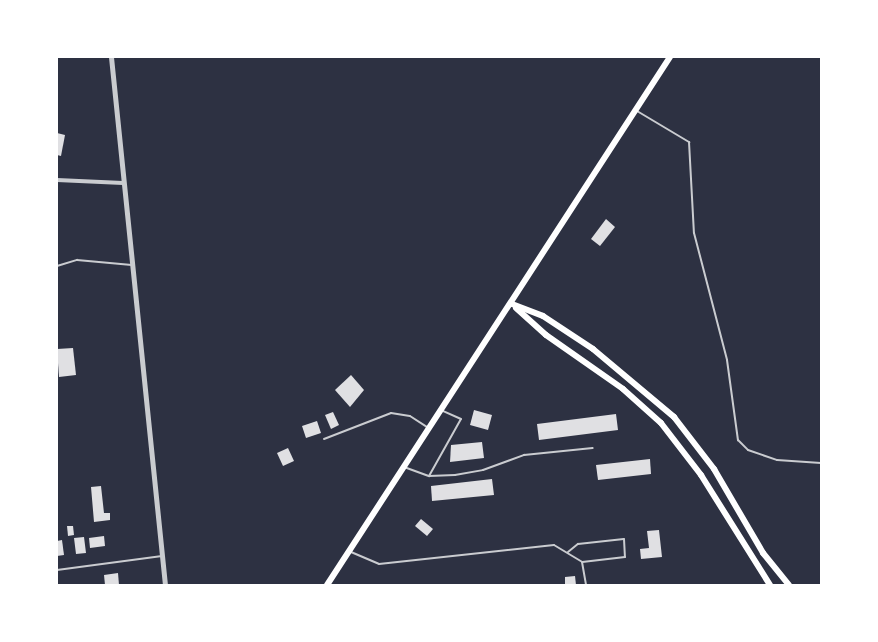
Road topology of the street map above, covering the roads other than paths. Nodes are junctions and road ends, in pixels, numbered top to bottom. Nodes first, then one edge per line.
1 (111, 57) edge
2 (670, 57) edge
3 (637, 111) junction
4 (57, 180) edge
5 (123, 183) junction
6 (132, 265) junction
7 (57, 266) edge
8 (512, 304) junction
9 (441, 411) junction
10 (429, 429) junction
11 (324, 439) dead end
12 (593, 448) dead end
13 (821, 463) edge
14 (404, 468) junction
15 (429, 476) junction
16 (349, 551) junction
17 (568, 552) junction
18 (162, 556) junction
19 (582, 562) junction
20 (57, 570) edge
21 (165, 585) edge
22 (327, 585) edge
23 (586, 585) edge
24 (770, 585) edge
25 (789, 585) edge

1 - 5 street
2 - 3 main road
3 - 8 main road
3 - 13 lane
4 - 5 street
5 - 6 street
6 - 7 lane
6 - 18 street
8 - 9 main road
8 - 24 main road
8 - 25 main road
9 - 10 main road
9 - 15 lane
10 - 11 lane
10 - 14 main road
12 - 15 lane
14 - 15 lane
14 - 16 main road
16 - 17 lane
16 - 22 main road
17 - 19 lane
17 - 19 lane
18 - 20 lane
18 - 21 street
19 - 23 lane

